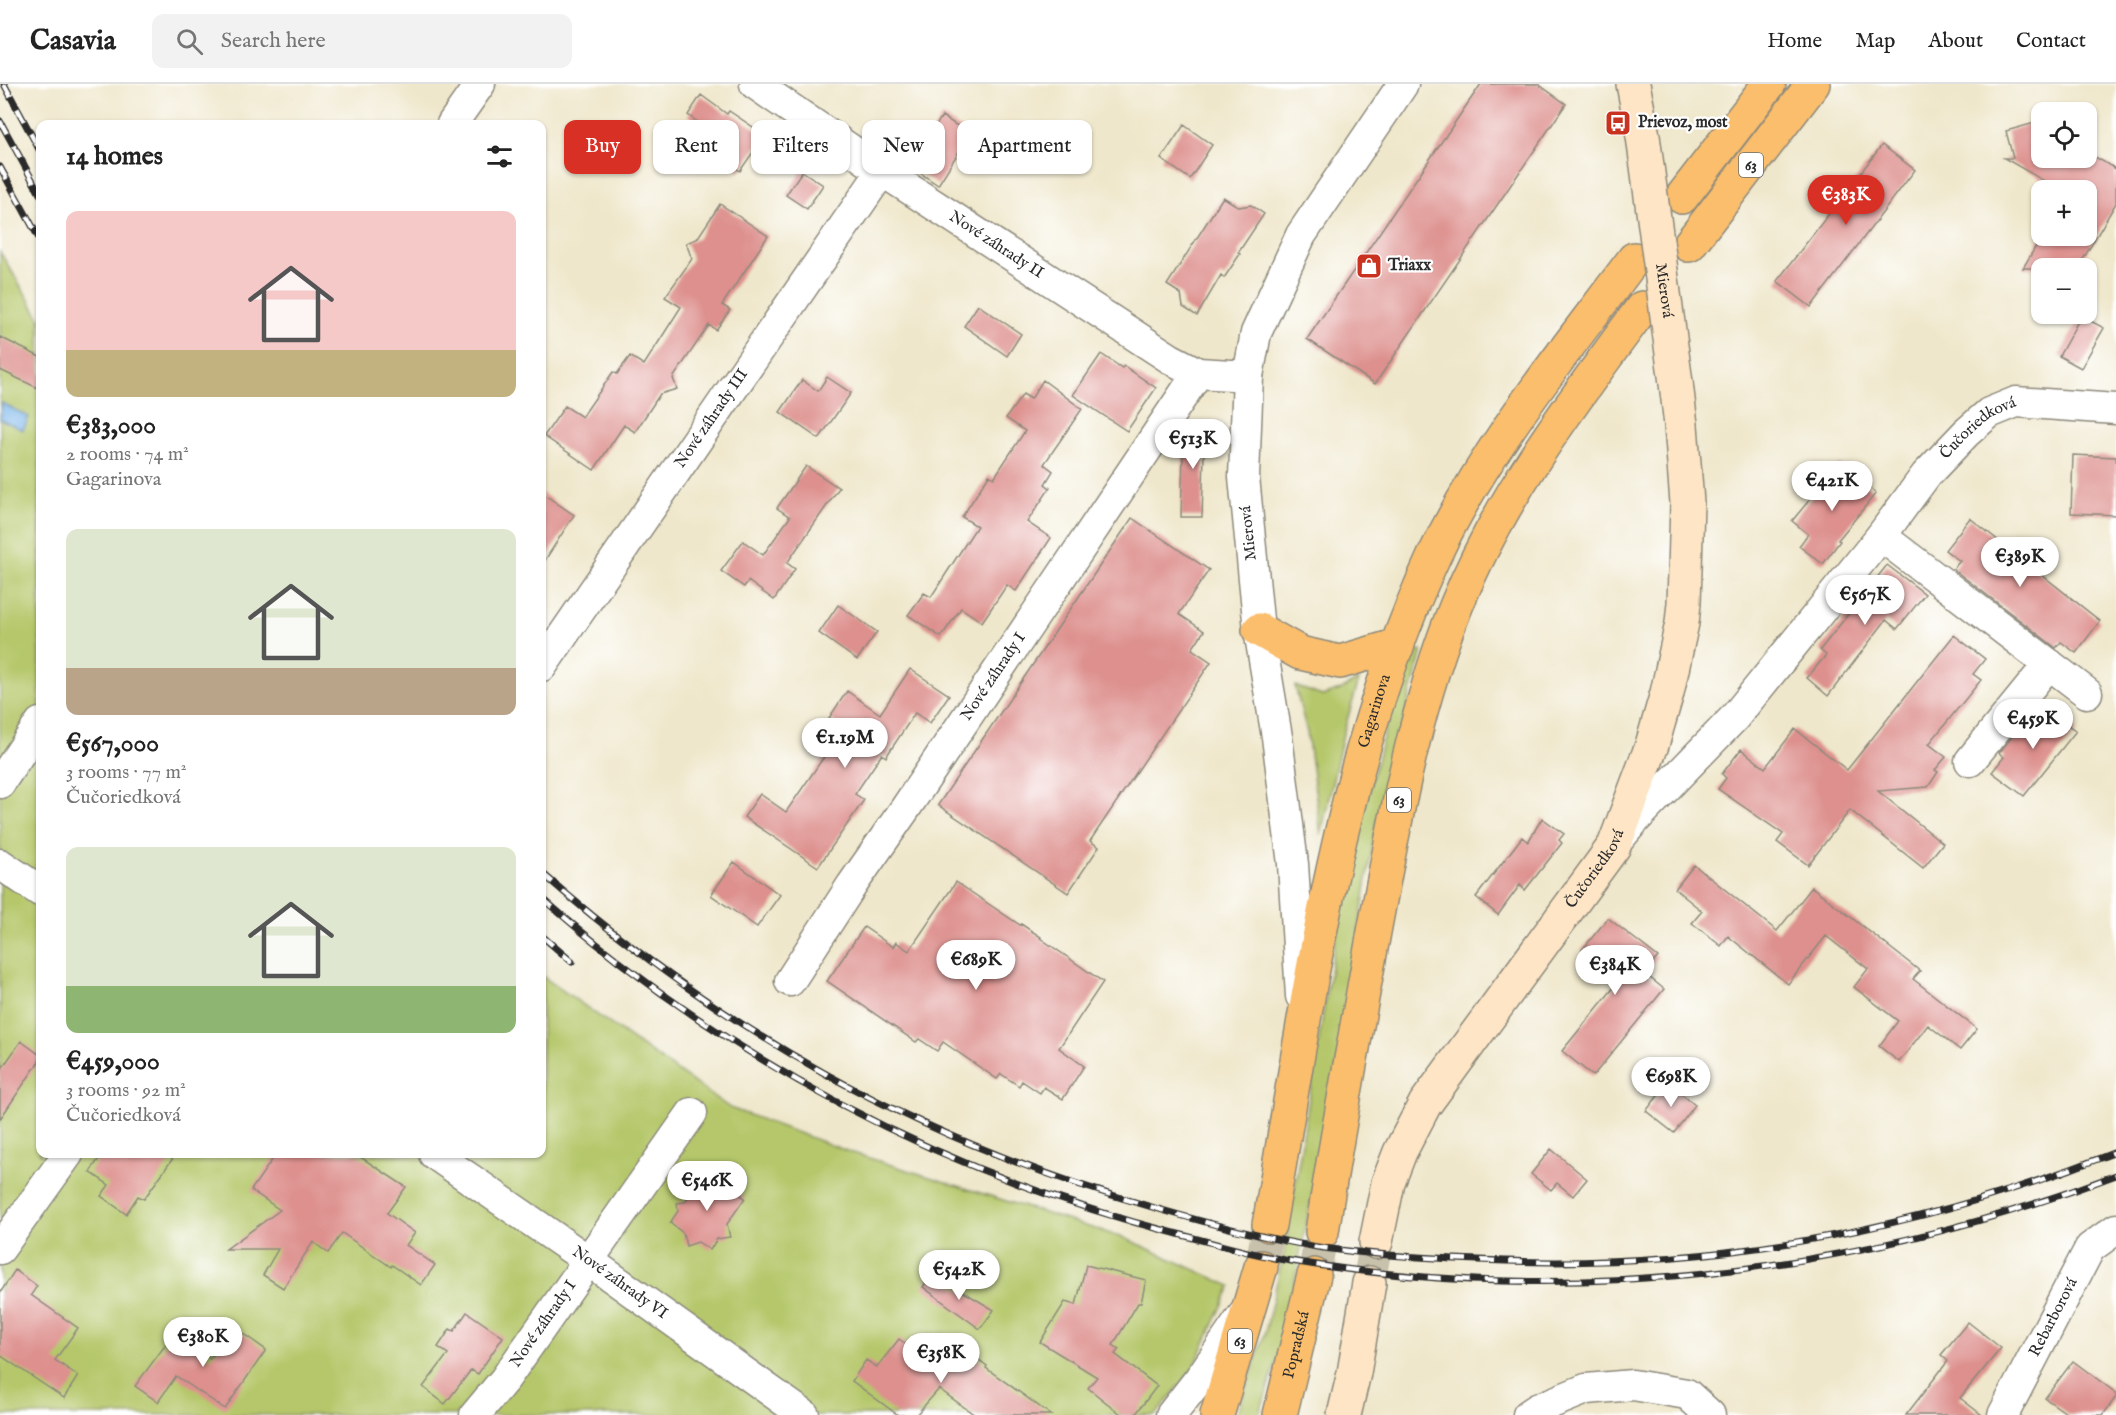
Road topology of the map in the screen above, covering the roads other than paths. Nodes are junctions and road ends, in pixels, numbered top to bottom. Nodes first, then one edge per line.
1 (480, 84) edge
2 (755, 84) edge
3 (1403, 84) edge
4 (1633, 84) edge
5 (1769, 84) edge
6 (1813, 84) edge
7 (455, 120) edge
8 (862, 157) edge
9 (880, 174) edge
10 (887, 174) edge
11 (1682, 197) dead end
12 (1689, 245) dead end
13 (1634, 259) dead end
14 (1642, 308) dead end
15 (1198, 373) junction
16 (1248, 376) junction
17 (2116, 409) edge
18 (1881, 536) junction
19 (1259, 630) junction
20 (1398, 645) junction
21 (546, 660) edge
22 (2049, 664) junction
23 (2087, 693) dead end
24 (36, 729) edge
25 (1970, 761) dead end
26 (0, 783) edge
27 (1614, 846) junction
28 (0, 864) edge
29 (36, 888) edge
30 (790, 981) dead end
31 (1302, 1021) junction
32 (692, 1113) dead end
33 (65, 1158) edge
34 (440, 1158) edge
35 (1269, 1225) tunnel mouth
36 (2116, 1229) edge
37 (1322, 1232) tunnel mouth
38 (1376, 1242) tunnel mouth
39 (0, 1249) edge
40 (589, 1261) junction
41 (1261, 1267) tunnel mouth
42 (1314, 1275) tunnel mouth
43 (1369, 1283) tunnel mouth
44 (1249, 1306) junction
45 (475, 1415) edge
46 (804, 1415) edge
47 (1171, 1415) edge
48 (1217, 1415) edge
49 (1280, 1415) edge
50 (1344, 1415) edge
51 (1528, 1415) edge
52 (1710, 1415) edge
53 (2003, 1415) edge

1 - 7 street
2 - 8 street, Nové záhrady II
3 - 16 street, Mierová
4 - 27 street, Mierová, bridge
5 - 11 main road, 63
6 - 12 main road, 63
9 - 21 street, Nové záhrady III
10 - 15 street, Nové záhrady II
13 - 20 main road, Gagarinova
14 - 37 main road, 63
15 - 16 street, Nové záhrady II
15 - 30 street, Nové záhrady I
16 - 19 street, Mierová
17 - 18 street, Čučoriedková
18 - 22 street
18 - 27 street, Čučoriedková
19 - 20 main road
19 - 31 street, Mierová
20 - 31 main road, Gagarinova
22 - 23 street
22 - 25 street
24 - 26 street
27 - 38 street, Čučoriedková
28 - 29 street
31 - 35 main road, Gagarinova
32 - 40 street, Nové záhrady I
33 - 39 street
34 - 40 street, Nové záhrady VI
36 - 53 street, Rebarborová
40 - 45 street, Nové záhrady I
40 - 46 street, Nové záhrady VI
41 - 44 main road, 63
42 - 49 main road, Popradská
43 - 50 street
44 - 47 street
44 - 48 main road, 63
51 - 52 street

